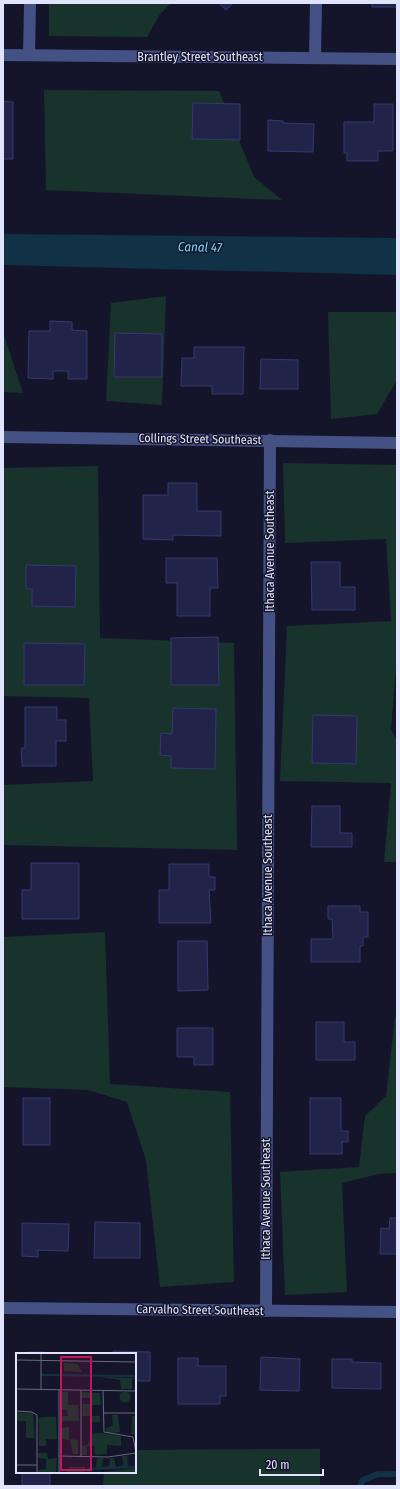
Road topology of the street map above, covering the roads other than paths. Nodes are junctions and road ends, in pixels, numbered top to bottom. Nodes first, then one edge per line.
1 (30, 3) edge
2 (316, 3) edge
3 (3, 55) edge
4 (29, 55) junction
5 (315, 58) junction
6 (397, 59) edge
7 (3, 437) edge
8 (270, 440) junction
9 (397, 443) edge
10 (3, 1308) edge
11 (266, 1311) junction
12 (397, 1312) edge

1 - 4 street
2 - 5 street
3 - 4 street, Brantley Street Southeast
4 - 5 street, Brantley Street Southeast
5 - 6 street, Brantley Street Southeast
7 - 8 street, Collings Street Southeast
8 - 9 street, Collings Street Southeast
8 - 11 street, Ithaca Avenue Southeast
10 - 11 street, Carvalho Street Southeast
11 - 12 street, Carvalho Street Southeast

